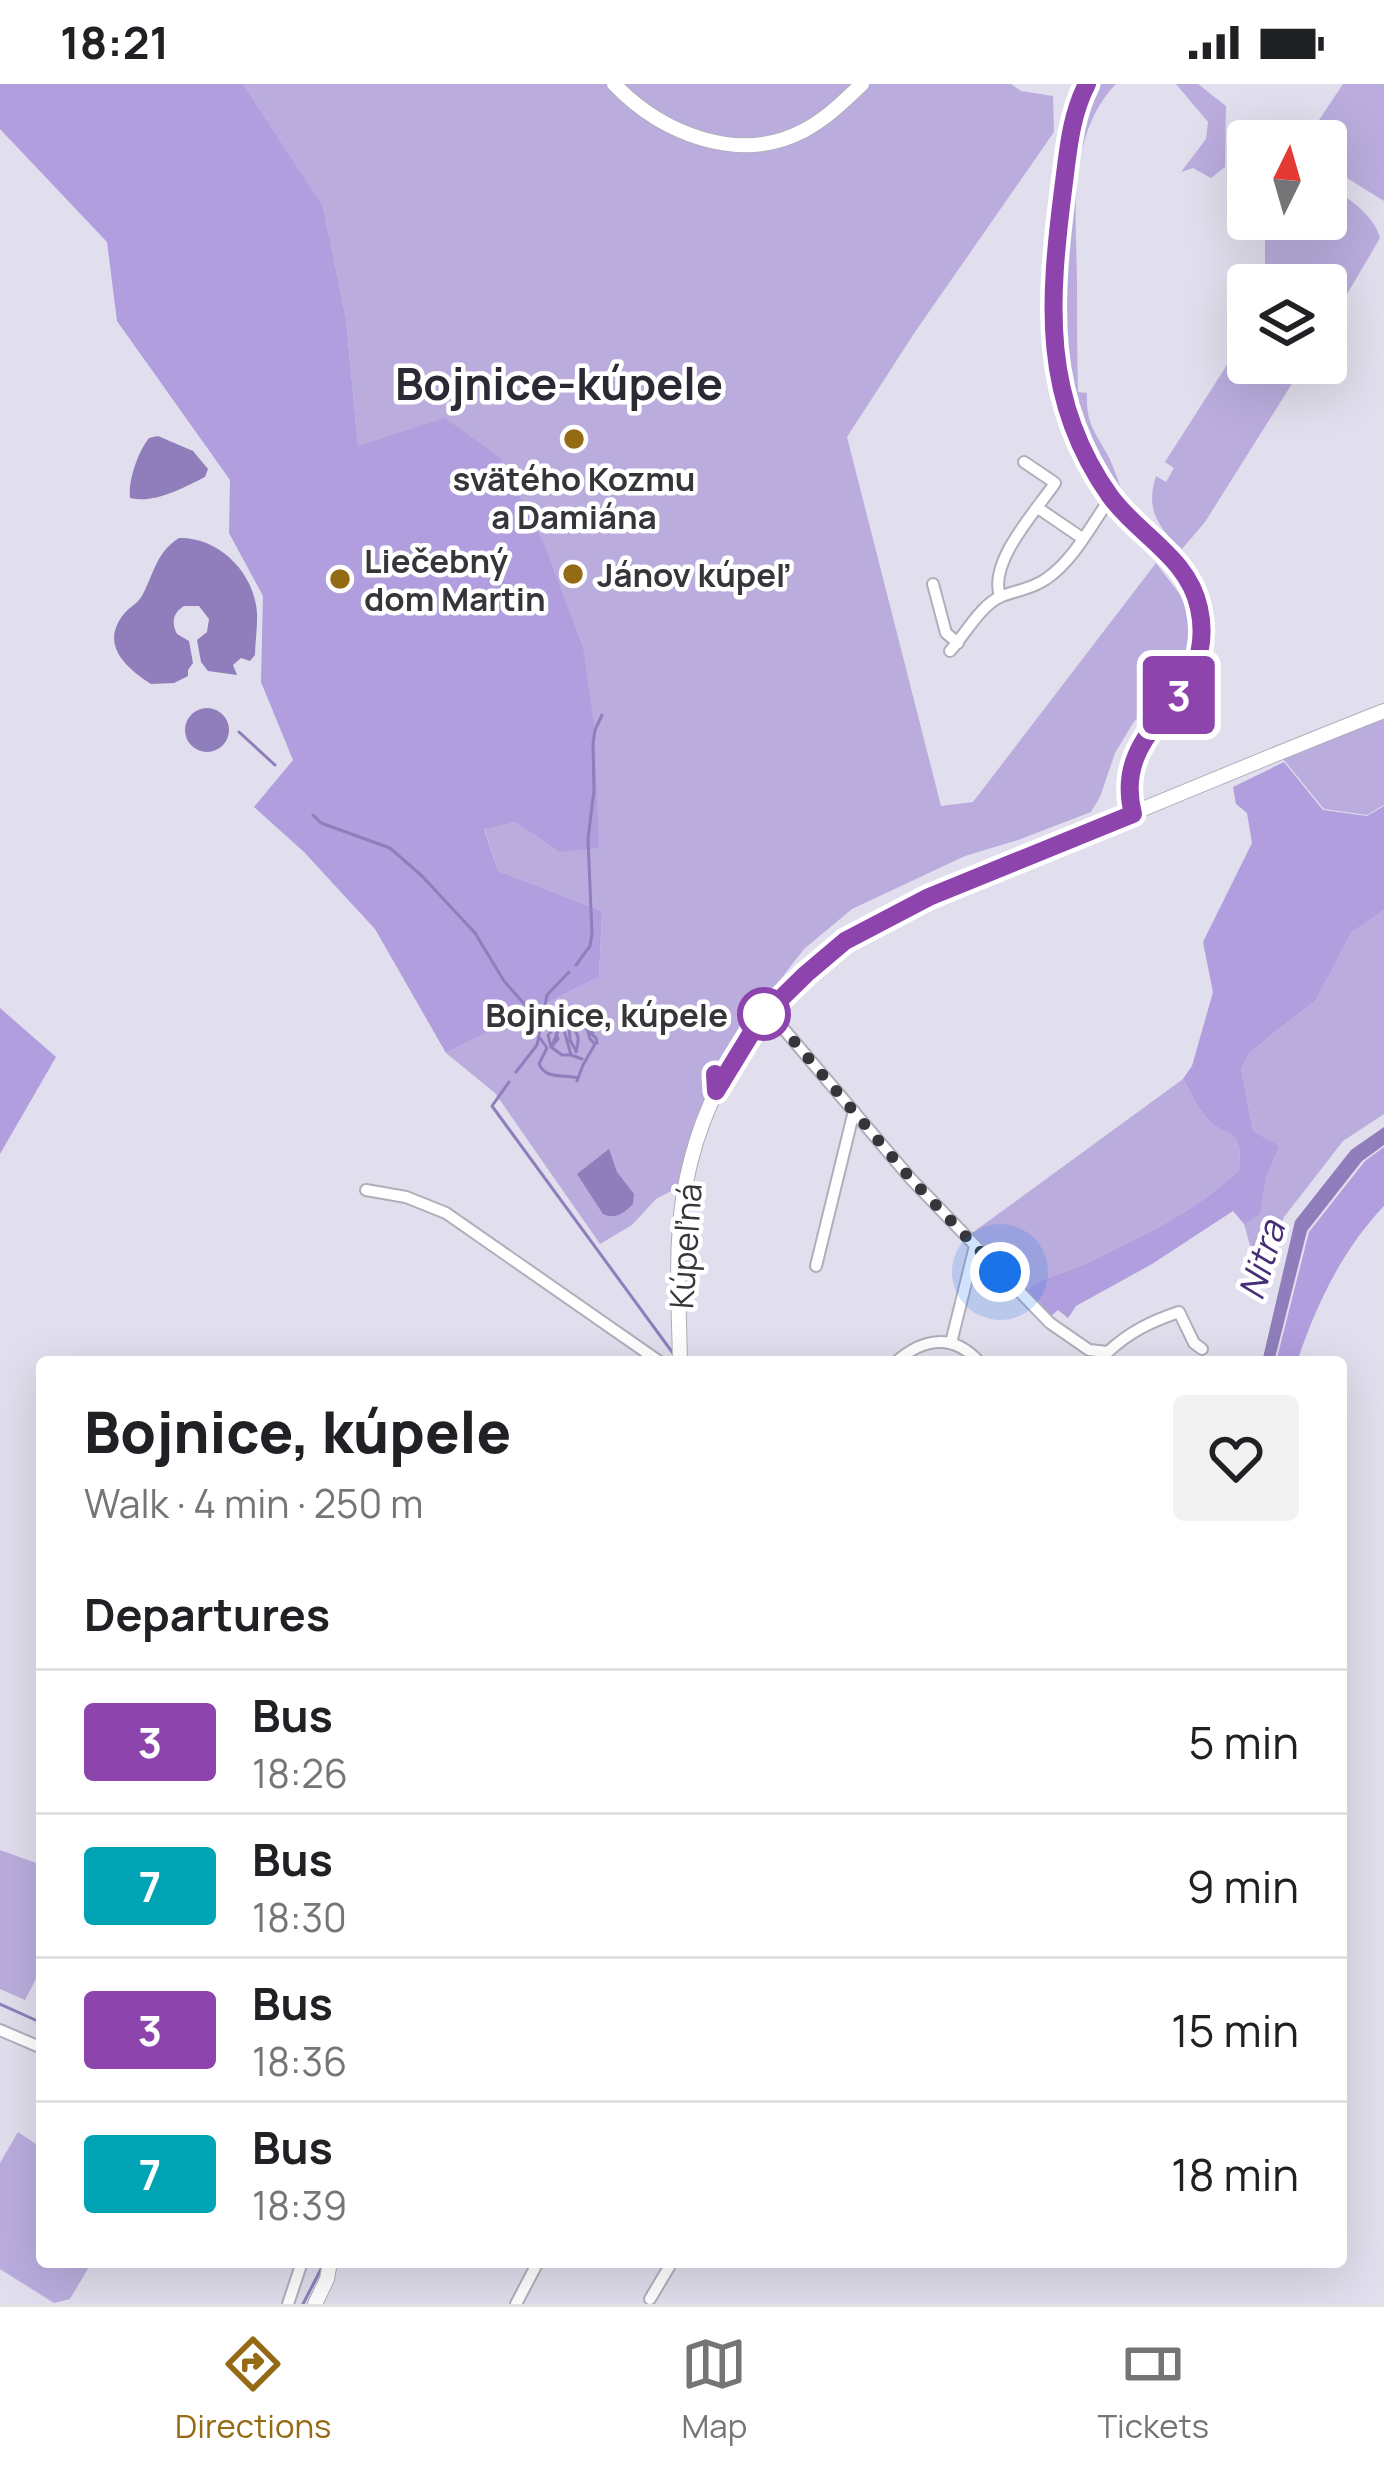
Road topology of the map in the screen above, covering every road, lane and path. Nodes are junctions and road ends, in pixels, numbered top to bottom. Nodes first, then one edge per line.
1 (614, 84) edge
2 (862, 84) edge
3 (1087, 84) edge
4 (1024, 462) dead end
5 (1111, 497) junction
6 (1038, 508) junction
7 (1082, 538) junction
8 (933, 584) dead end
9 (1000, 596) junction
10 (1384, 711) edge
11 (1133, 814) junction
12 (765, 1013) junction
13 (854, 1111) junction
14 (366, 1190) dead end
15 (975, 1246) junction
16 (816, 1266) dead end
17 (951, 1343) junction
18 (1202, 1349) dead end
19 (1108, 1352) junction
20 (680, 1354) edge
21 (651, 1356) edge
22 (903, 1356) edge
23 (973, 1356) edge
24 (1112, 1356) edge
25 (0, 2030) edge
26 (36, 2045) edge
27 (300, 2268) edge
28 (329, 2268) edge
29 (535, 2268) edge
30 (668, 2268) edge
31 (650, 2299) dead end
32 (288, 2304) edge
33 (315, 2304) edge
34 (516, 2304) edge

1 - 2 street
3 - 5 street
4 - 6 street
5 - 7 street
5 - 11 street
6 - 7 street
6 - 9 street
7 - 9 street
8 - 9 street
10 - 11 street, Kúpeľná
11 - 12 street, Kúpeľná
12 - 13 street
12 - 20 street, Kúpeľná
13 - 15 street
13 - 16 street
14 - 21 street
15 - 17 street
15 - 19 street
17 - 22 street
17 - 23 street
18 - 19 street
19 - 24 street
25 - 26 street
27 - 32 street
28 - 33 street
29 - 34 street
30 - 31 street

